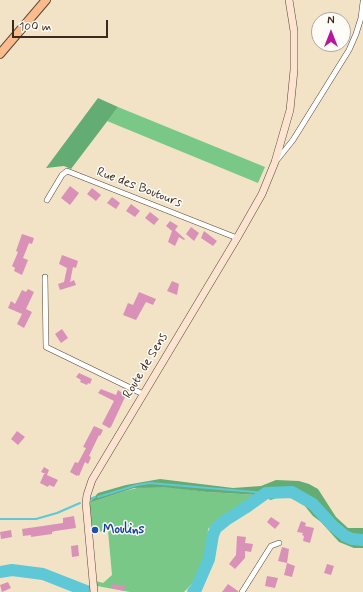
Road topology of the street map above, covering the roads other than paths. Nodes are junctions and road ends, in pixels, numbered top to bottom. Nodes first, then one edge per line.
1 (46, 0) edge
2 (289, 0) edge
3 (363, 2) edge
4 (0, 54) edge
5 (275, 164) junction
6 (47, 200) dead end
7 (237, 238) junction
8 (45, 277) dead end
9 (143, 394) junction
10 (278, 543) dead end
11 (94, 592) edge
12 (242, 592) edge

1 - 4 main road
2 - 5 street, Route de Sens
3 - 5 street
5 - 7 street, Route de Sens
6 - 7 street, Rue des Boutours
7 - 9 street, Route de Sens
8 - 9 street
9 - 11 street, Route de Sens
10 - 12 street

